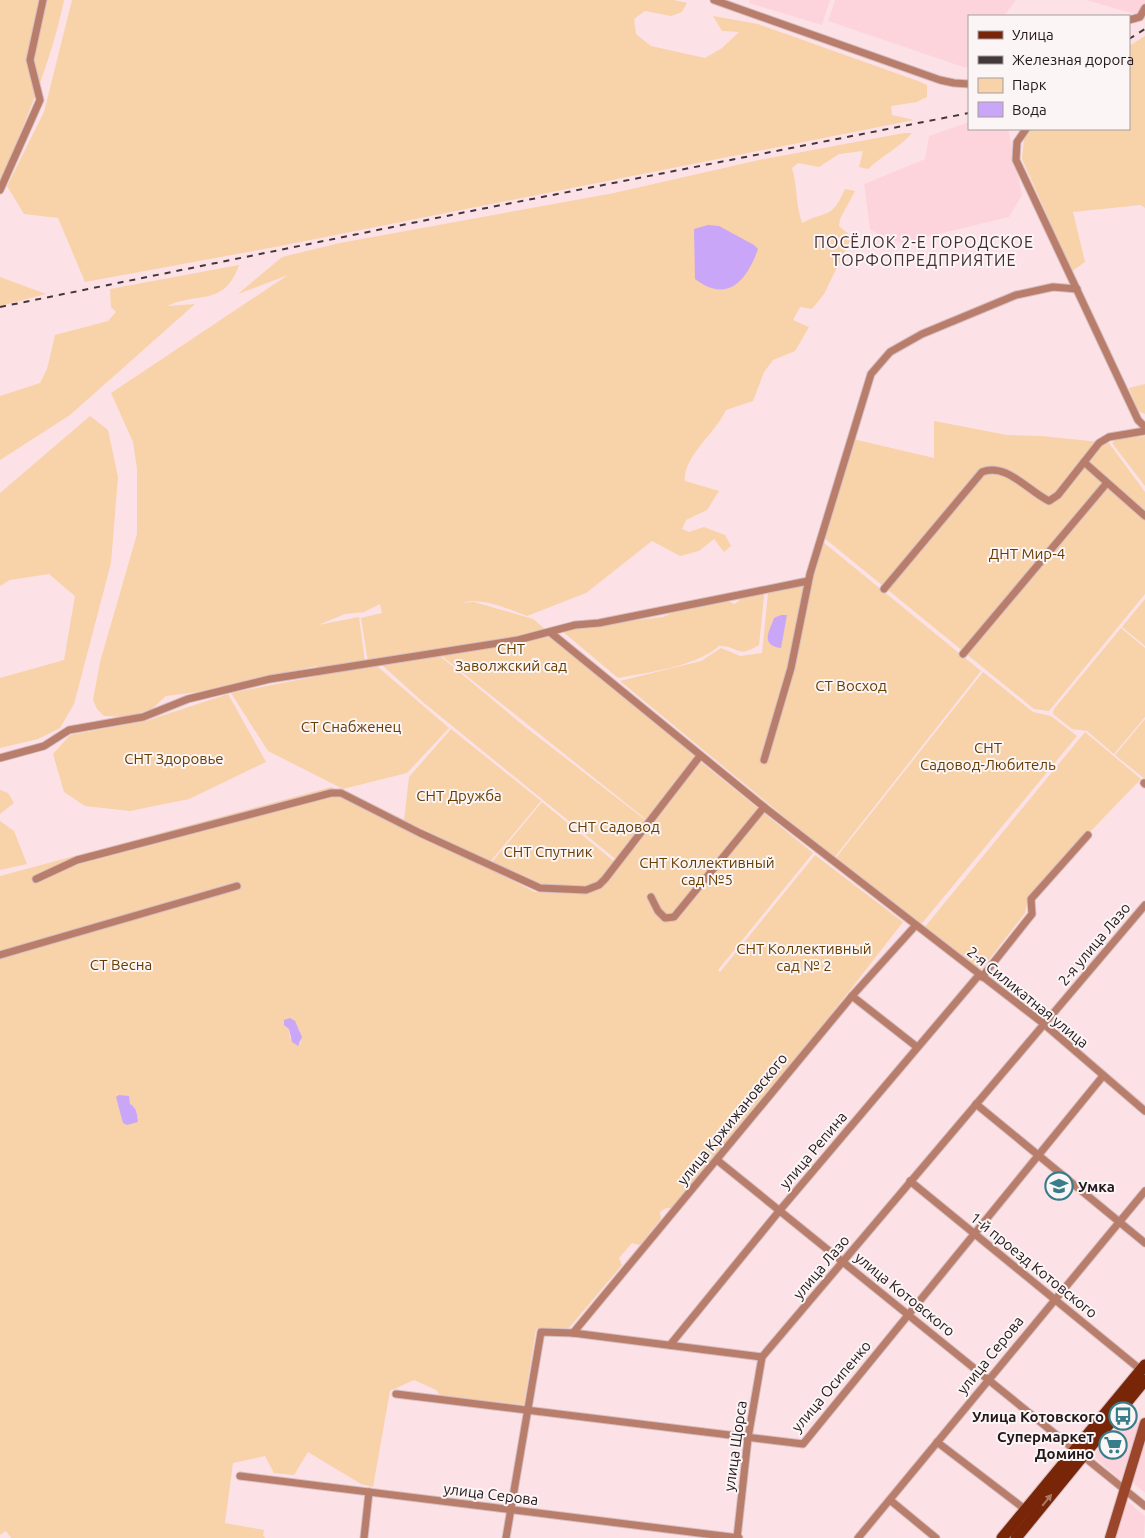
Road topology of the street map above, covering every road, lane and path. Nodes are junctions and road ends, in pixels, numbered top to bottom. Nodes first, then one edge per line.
1 (43, 0) edge
2 (714, 0) edge
3 (1145, 8) edge
4 (1130, 20) edge
5 (968, 84) edge
6 (1025, 130) edge
7 (0, 190) edge
8 (1077, 289) junction
9 (1145, 427) edge
10 (1145, 431) edge
11 (1084, 462) junction
12 (1106, 484) junction
13 (1145, 516) edge
14 (808, 581) junction
15 (884, 589) dead end
16 (551, 633) junction
17 (964, 654) dead end
18 (700, 756) junction
19 (0, 758) edge
20 (764, 760) dead end
21 (764, 806) junction
22 (1088, 835) dead end
23 (36, 879) dead end
24 (237, 886) dead end
25 (652, 897) dead end
26 (1145, 905) edge
27 (916, 926) junction
28 (0, 955) edge
29 (981, 976) junction
30 (852, 996) junction
31 (1044, 1024) junction
32 (918, 1047) junction
33 (1103, 1076) junction
34 (976, 1104) junction
35 (1145, 1111) edge
36 (1039, 1156) junction
37 (717, 1160) junction
38 (910, 1182) junction
39 (1145, 1191) edge
40 (780, 1210) junction
41 (1120, 1223) junction
42 (975, 1235) junction
43 (1145, 1243) edge
44 (845, 1262) junction
45 (1054, 1299) junction
46 (908, 1315) junction
47 (573, 1333) junction
48 (670, 1345) junction
49 (762, 1357) junction
50 (1144, 1372) edge
51 (988, 1380) junction
52 (396, 1394) dead end
53 (527, 1409) junction
54 (1145, 1423) edge
55 (748, 1438) junction
56 (937, 1442) junction
57 (1079, 1453) junction
58 (240, 1476) dead end
59 (1126, 1490) junction
60 (369, 1492) junction
61 (890, 1500) junction
62 (1145, 1506) edge
63 (510, 1509) junction
64 (1026, 1510) junction
65 (364, 1538) edge
66 (506, 1538) edge
67 (738, 1538) edge
68 (858, 1538) edge
69 (936, 1538) edge
70 (1002, 1538) edge
71 (1016, 1538) edge
72 (1110, 1538) edge

1 - 7 street
2 - 5 street
3 - 4 street
6 - 8 street
8 - 9 street
8 - 14 street
10 - 11 street
11 - 12 street
11 - 15 street
12 - 13 street
12 - 17 street
14 - 16 street
14 - 20 street
16 - 18 street, 2-я Силикатная улица
16 - 19 street
18 - 21 street, 2-я Силикатная улица
18 - 23 street
21 - 25 street
21 - 27 street, 2-я Силикатная улица
22 - 29 street, улица Репина
24 - 28 street
26 - 31 street, 2-я улица Лазо
27 - 29 street, 2-я Силикатная улица
27 - 30 street, улица Кржижановского
29 - 31 street, 2-я Силикатная улица
29 - 32 street, улица Репина
30 - 32 street
30 - 37 street, улица Кржижановского
31 - 33 street, 2-я Силикатная улица
31 - 34 street, улица Лазо
32 - 40 street, улица Репина
33 - 35 street, 2-я Силикатная улица
33 - 36 street, улица Осипенко
34 - 36 street
34 - 38 street, улица Лазо
36 - 41 street
36 - 42 street, улица Осипенко
37 - 40 street, улица Котовского
37 - 47 street, улица Кржижановского
38 - 42 street, 1-й проезд Котовского
38 - 44 street, улица Лазо
39 - 41 street, улица Серова
40 - 44 street, улица Котовского
40 - 48 street, улица Репина
41 - 43 street
41 - 45 street, улица Серова
42 - 45 street, 1-й проезд Котовского
42 - 46 street, улица Осипенко
44 - 46 street, улица Котовского
44 - 49 street, улица Лазо
45 - 50 street, 1-й проезд Котовского
45 - 51 street, улица Серова
46 - 51 street, улица Котовского
46 - 55 street, улица Осипенко
47 - 48 street
47 - 53 street
48 - 49 street
49 - 55 street, улица Щорса
50 - 57 main road
51 - 56 street, улица Серова
51 - 57 street, улица Котовского
52 - 53 street, улица Осипенко
53 - 55 street, улица Осипенко
53 - 63 street
54 - 59 street
55 - 67 street, улица Щорса
56 - 61 street, улица Серова
56 - 64 street
57 - 59 street, улица Котовского
57 - 64 main road
71 -> 57 main road
58 - 60 street, улица Серова
59 - 62 street, улица Котовского
59 - 72 street
60 - 63 street, улица Серова
60 - 65 street
61 - 68 street, улица Серова
61 - 69 street
63 - 66 street
63 - 67 street, улица Серова
64 - 70 main road

